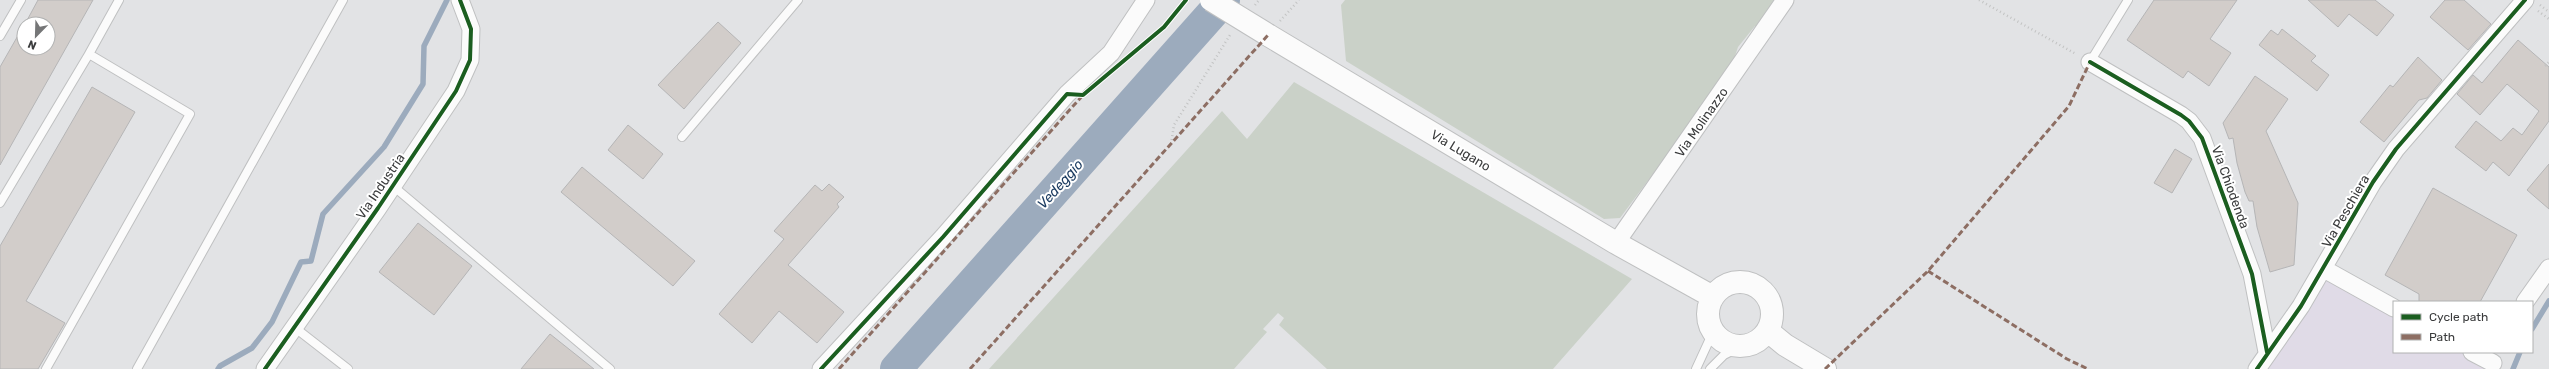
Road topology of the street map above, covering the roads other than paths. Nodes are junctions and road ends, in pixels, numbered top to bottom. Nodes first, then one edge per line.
1 (21, 0) edge
2 (119, 0) edge
3 (343, 0) edge
4 (460, 0) edge
5 (798, 0) edge
6 (1146, 0) edge
7 (1211, 0) edge
8 (1785, 0) edge
9 (2128, 0) edge
10 (2525, 0) edge
11 (0, 36) edge
12 (89, 54) junction
13 (2090, 62) joint
14 (682, 137) dead end
15 (392, 186) junction
16 (0, 203) edge
17 (1616, 243) junction
18 (2549, 268) edge
19 (2324, 269) junction
20 (1713, 297) junction
21 (2526, 301) edge
22 (2393, 307) edge
23 (294, 328) junction
24 (1768, 331) junction
25 (1713, 332) junction
26 (1740, 347) junction
27 (2267, 352) junction
28 (2474, 353) edge
29 (2494, 361) edge
30 (46, 369) edge
31 (137, 369) edge
32 (265, 369) edge
33 (348, 369) edge
34 (610, 369) edge
35 (821, 369) edge
36 (1696, 369) edge
37 (1710, 369) edge
38 (1825, 369) edge
39 (2257, 369) edge

1 - 11 lane
2 - 12 lane
3 - 31 lane
4 - 15 street, Via Industria
5 - 14 lane
6 - 35 street
7 - 17 main road, Via Lugano, bridge
8 - 17 street, Via Molinazzo
9 - 13 lane
10 - 19 street, Via Peschiera
12 - 16 lane
12 - 30 lane
13 - 27 street, Via Chiodenda
15 - 23 street, Via Industria
15 - 34 lane
17 - 20 main road, Via Lugano
18 - 21 street
19 - 22 street
19 - 27 street, Via Peschiera
20 - 24 main road
20 - 25 main road
23 - 32 street, Via Industria
23 - 33 lane
24 - 26 main road
24 - 38 main road
25 - 26 main road
25 - 36 lane
26 - 37 lane
27 - 39 street, Via Peschiera
28 - 29 street

